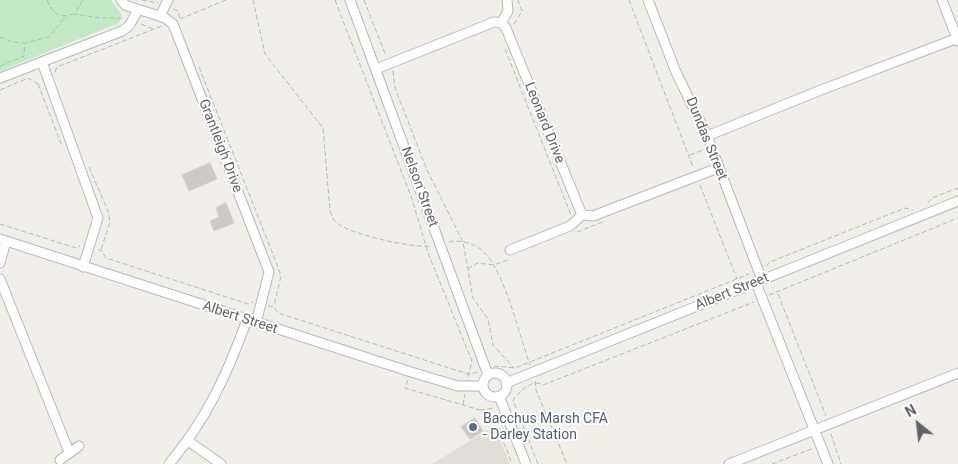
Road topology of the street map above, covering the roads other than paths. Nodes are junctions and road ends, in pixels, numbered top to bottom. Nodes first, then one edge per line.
1 (121, 0) edge
2 (168, 0) edge
3 (350, 0) edge
4 (507, 0) edge
5 (648, 0) edge
6 (942, 0) edge
7 (138, 10) junction
8 (160, 16) junction
9 (501, 23) junction
10 (958, 39) edge
11 (42, 62) junction
12 (376, 69) junction
13 (0, 78) edge
14 (707, 136) junction
15 (718, 168) junction
16 (958, 201) edge
17 (582, 215) junction
18 (3, 240) edge
19 (510, 254) road end
20 (0, 263) edge
21 (83, 267) junction
22 (0, 279) edge
23 (759, 281) junction
24 (251, 321) junction
25 (958, 373) edge
26 (488, 375) junction
27 (506, 382) junction
28 (482, 386) junction
29 (499, 396) junction
30 (816, 430) junction
31 (188, 441) junction
32 (79, 446) dead end
33 (69, 452) junction
34 (60, 460) dead end
35 (169, 464) edge
36 (221, 464) edge
37 (526, 464) edge
38 (729, 464) edge
39 (828, 464) edge

1 - 7 street
2 - 8 street
3 - 12 street, Nelson Street
4 - 9 street
5 - 14 street, Dundas Street
6 - 10 street
7 - 8 street
7 - 11 street
8 - 24 street, Grantleigh Drive
9 - 12 street
9 - 17 street, Leonard Drive
10 - 14 street
11 - 13 street
11 - 21 street
12 - 26 street, Nelson Street
14 - 15 street, Dundas Street
15 - 17 street
15 - 23 street, Dundas Street
16 - 23 street, Albert Street
17 - 19 street
18 - 20 street
18 - 21 street, Albert Street
21 - 24 street, Albert Street
22 - 33 street
23 - 27 street, Albert Street
23 - 30 street, Dundas Street
24 - 28 street, Albert Street
24 - 31 street, Grantleigh Drive
25 - 30 street
26 - 27 street
26 - 28 street
27 - 29 street
28 - 29 street
29 - 37 street
30 - 38 street
30 - 39 street, Dundas Street
31 - 35 street, Grantleigh Drive
31 - 36 street
32 - 33 street
33 - 34 street

